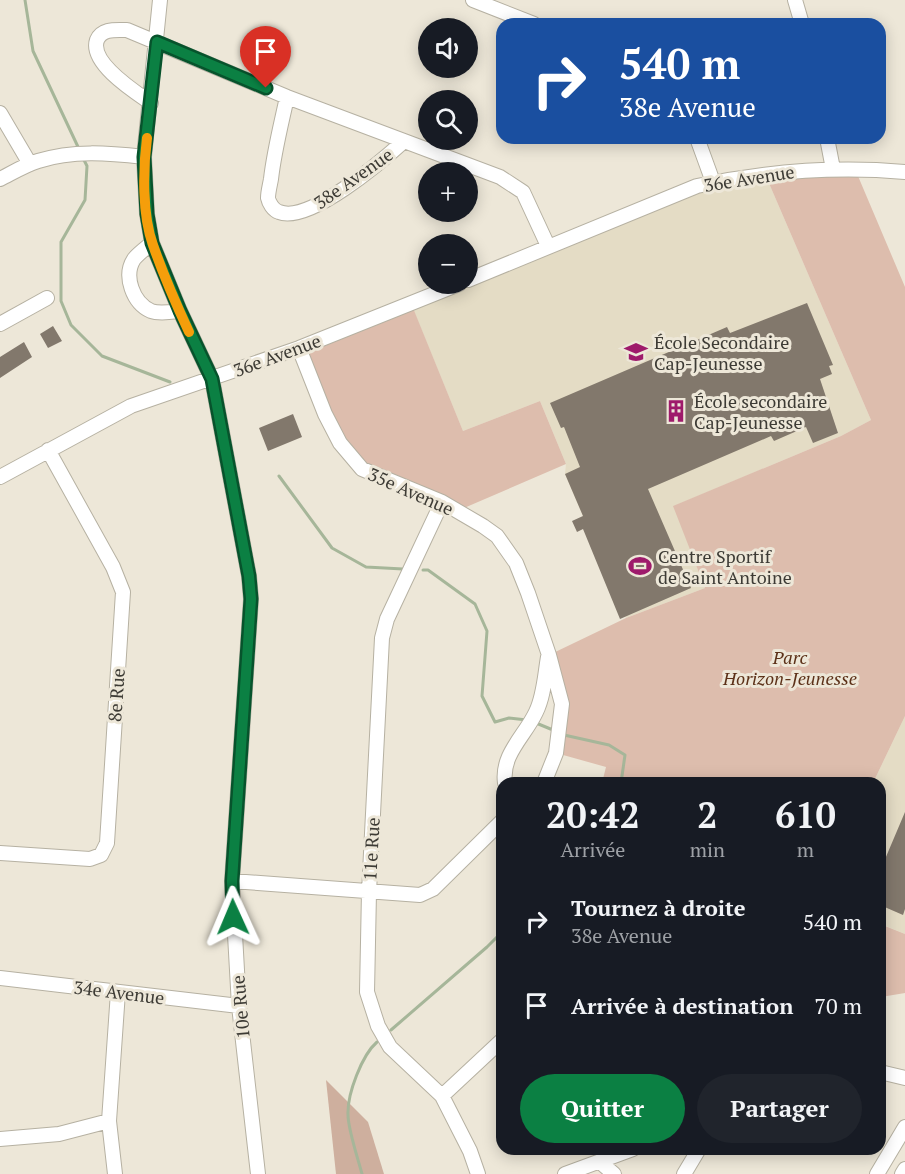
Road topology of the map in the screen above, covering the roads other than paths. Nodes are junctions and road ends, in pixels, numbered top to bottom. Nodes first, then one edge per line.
1 (160, 0) edge
2 (473, 0) edge
3 (795, 0) edge
4 (519, 18) edge
5 (800, 18) edge
6 (157, 42) junction
7 (287, 97) junction
8 (151, 103) junction
9 (0, 113) edge
10 (404, 141) junction
11 (699, 144) edge
12 (828, 144) edge
13 (144, 157) junction
14 (30, 164) junction
15 (834, 169) junction
16 (905, 172) edge
17 (0, 179) edge
18 (713, 182) junction
19 (152, 243) junction
20 (548, 246) junction
21 (478, 276) edge
22 (434, 294) edge
23 (47, 298) dead end
24 (180, 311) junction
25 (0, 324) edge
26 (299, 348) junction
27 (212, 379) junction
28 (48, 450) junction
29 (0, 477) edge
30 (442, 502) junction
31 (549, 655) junction
32 (504, 777) edge
33 (546, 777) edge
34 (496, 827) edge
35 (0, 853) edge
36 (232, 881) junction
37 (369, 892) junction
38 (0, 978) edge
39 (118, 992) junction
40 (239, 1006) junction
41 (496, 1046) edge
42 (886, 1073) edge
43 (905, 1078) edge
44 (442, 1096) junction
45 (109, 1121) junction
46 (905, 1127) edge
47 (0, 1139) edge
48 (618, 1155) edge
49 (695, 1155) edge
50 (600, 1162) junction
51 (905, 1169) edge
52 (115, 1174) edge
53 (258, 1174) edge
54 (478, 1174) edge
55 (565, 1174) edge
56 (614, 1174) edge
57 (684, 1174) edge
58 (877, 1174) edge
59 (902, 1174) edge

1 - 6 street, 10e Rue
2 - 4 street
3 - 5 street
6 - 7 street, 38e Avenue
6 - 8 street, 10e Rue
6 - 8 street
7 - 10 street, 38e Avenue
7 - 10 street, 38e Avenue
8 - 13 street, 10e Rue
9 - 14 street
10 - 20 street, 38e Avenue
11 - 18 street
12 - 15 street
13 - 14 street
13 - 19 street, 10e Rue
14 - 17 street
15 - 16 street, 36e Avenue
15 - 18 street, 36e Avenue
18 - 20 street, 36e Avenue
19 - 24 street, 10e Rue
19 - 24 street
20 - 21 street, 36e Avenue
22 - 26 street, 36e Avenue
23 - 25 street
24 - 27 street, 10e Rue
26 - 27 street, 36e Avenue
26 - 30 street, 35e Avenue
27 - 28 street, 36e Avenue
27 - 36 street, 10e Rue
28 - 29 street, 36e Avenue
28 - 35 street, 8e Rue
30 - 31 street, 35e Avenue
30 - 37 street, 11e Rue
31 - 32 street
31 - 33 street, 35e Avenue
34 - 37 street
36 - 37 street
36 - 40 street, 10e Rue
37 - 44 street, 11e Rue
38 - 39 street, 34e Avenue
39 - 40 street, 34e Avenue
39 - 45 street
40 - 53 street, 10e Rue
41 - 44 street
42 - 43 street
44 - 54 street, 11e Rue
45 - 47 street
45 - 52 street
46 - 58 street
48 - 50 street
49 - 57 street
50 - 55 street
50 - 56 street
51 - 59 street

